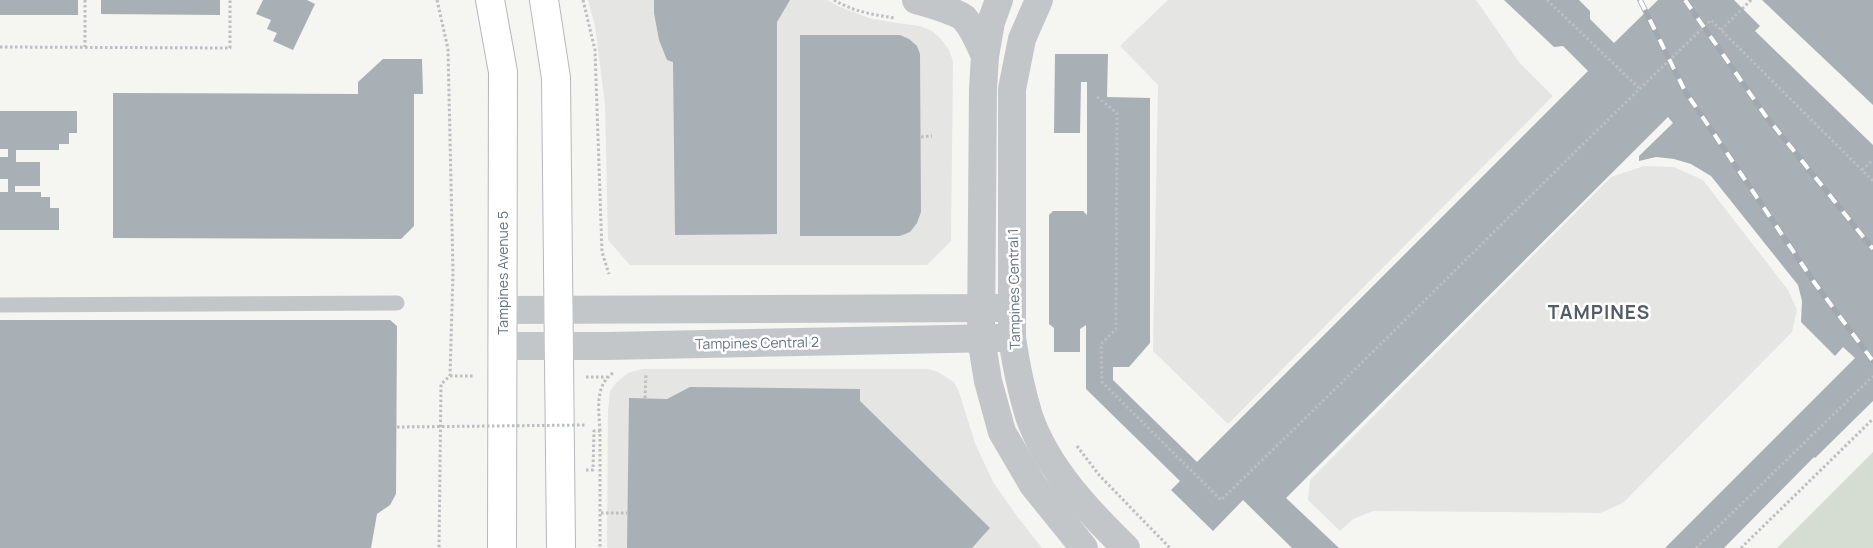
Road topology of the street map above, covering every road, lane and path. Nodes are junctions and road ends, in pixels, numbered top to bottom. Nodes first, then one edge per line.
1 (86, 0) edge
2 (230, 0) edge
3 (437, 0) edge
4 (490, 0) edge
5 (544, 0) edge
6 (583, 0) edge
7 (834, 0) edge
8 (916, 0) edge
9 (999, 0) edge
10 (1040, 0) edge
11 (1547, 0) edge
12 (1752, 0) edge
13 (896, 19) dead end
14 (1721, 30) junction
15 (0, 47) edge
16 (86, 47) junction
17 (985, 56) junction
18 (1640, 88) junction
19 (1097, 97) dead end
20 (920, 136) dead end
21 (932, 136) dead end
22 (1873, 160) edge
23 (1862, 170) junction
24 (1873, 181) edge
25 (609, 274) dead end
26 (397, 303) dead end
27 (0, 306) edge
28 (1012, 307) junction
29 (982, 308) junction
30 (503, 310) junction
31 (558, 310) junction
32 (981, 338) junction
33 (1012, 338) junction
34 (558, 345) junction
35 (502, 346) junction
36 (646, 364) dead end
37 (614, 372) dead end
38 (1873, 376) edge
39 (645, 398) dead end
40 (1873, 419) edge
41 (586, 425) dead end
42 (396, 427) dead end
43 (594, 430) dead end
44 (600, 430) junction
45 (1071, 439) dead end
46 (600, 513) junction
47 (627, 514) dead end
48 (439, 548) edge
49 (502, 548) edge
50 (561, 548) edge
51 (600, 548) edge
52 (1084, 548) edge
53 (1126, 548) edge
54 (1170, 548) edge
55 (1696, 548) edge
56 (1741, 548) edge

1 - 16 path
2 - 16 path
3 - 48 path
4 - 30 main road, Tampines Avenue 5
5 - 31 main road
6 - 25 path
7 - 13 path
8 - 17 street
9 - 17 street
10 - 28 street, Tampines Central 1
11 - 18 path
12 - 14 path
14 - 18 path
14 - 23 path
15 - 16 path
17 - 29 street
18 - 19 path
20 - 21 path
22 - 23 path
23 - 24 path
26 - 27 lane
28 - 29 street
28 - 33 street, Tampines Central 1
29 - 31 street
29 - 32 street
30 - 31 street
30 - 35 main road, Tampines Avenue 5
31 - 34 main road
32 - 33 street, Tampines Central 2
32 - 34 street, Tampines Central 2
32 - 52 street
33 - 53 street, Tampines Central 1
34 - 35 street, Tampines Central 2
34 - 50 main road
35 - 49 main road, Tampines Avenue 5
36 - 39 path
37 - 44 path
38 - 55 path
40 - 56 path
41 - 42 path, bridge
43 - 44 path
44 - 46 path
45 - 54 path
46 - 47 path
46 - 51 path

